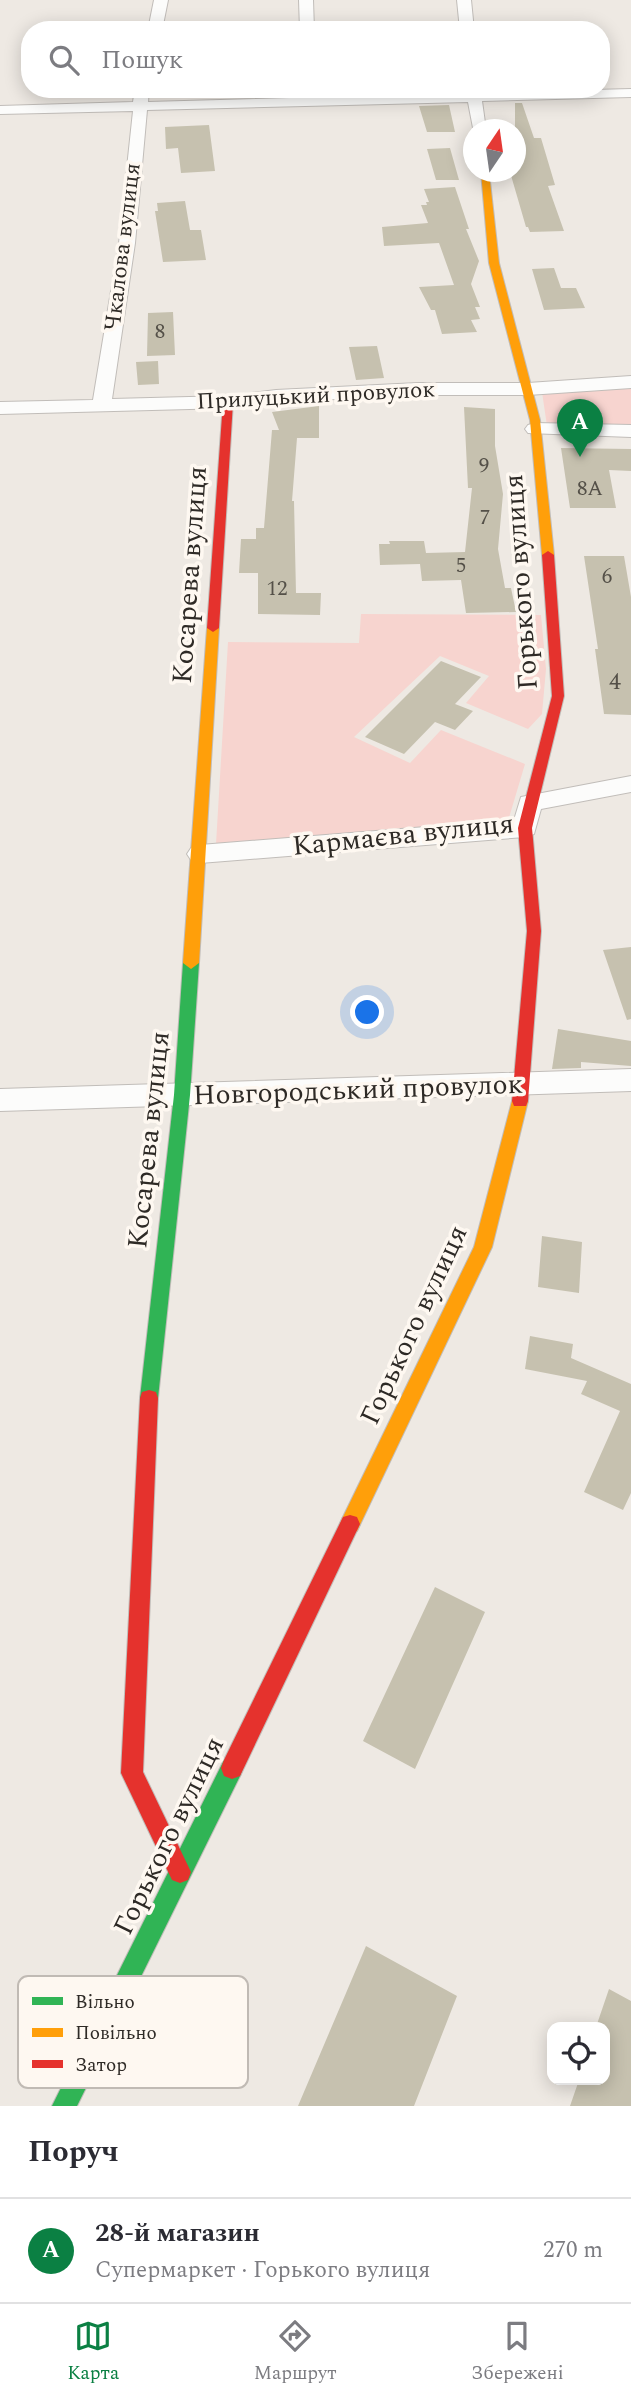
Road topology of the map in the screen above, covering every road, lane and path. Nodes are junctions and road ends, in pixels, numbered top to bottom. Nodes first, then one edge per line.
1 (161, 0) edge
2 (306, 0) edge
3 (464, 0) edge
4 (157, 21) edge
5 (307, 21) edge
6 (466, 21) edge
7 (610, 93) edge
8 (631, 93) edge
9 (129, 98) edge
10 (140, 98) edge
11 (475, 98) edge
12 (0, 110) edge
13 (478, 119) edge
14 (486, 182) edge
15 (631, 382) edge
16 (528, 389) junction
17 (228, 402) junction
18 (102, 405) junction
19 (0, 408) edge
20 (536, 429) junction
21 (631, 431) edge
22 (631, 785) edge
23 (530, 803) junction
24 (525, 828) junction
25 (200, 854) junction
26 (631, 1080) edge
27 (522, 1085) junction
28 (182, 1095) junction
29 (0, 1100) edge
30 (180, 1872) junction
31 (128, 1976) edge
32 (73, 2088) edge
33 (64, 2106) edge

1 - 4 street
2 - 5 street
3 - 6 street
7 - 8 street
9 - 12 street
10 - 18 street, Чкалова вулиця
11 - 13 street
14 - 16 street, Горького вулиця
15 - 16 street, Прилуцький провулок
16 - 17 street, Прилуцький провулок
16 - 20 street, Горького вулиця
17 - 18 street, Прилуцький провулок
17 - 25 street, Косарева вулиця
18 - 19 street, Прилуцький провулок
20 - 21 street
20 - 23 street, Горького вулиця
22 - 23 street, Кармаєва вулиця
23 - 24 street, Кармаєва вулиця
24 - 25 street, Кармаєва вулиця
24 - 27 street, Горького вулиця
25 - 28 street, Косарева вулиця
26 - 27 street, Новгородський провулок
27 - 28 street, Новгородський провулок
27 - 30 street, Горького вулиця
28 - 29 street, Новгородський провулок
28 - 30 street, Косарева вулиця
30 - 31 street, Горького вулиця
32 - 33 street, Горького вулиця

